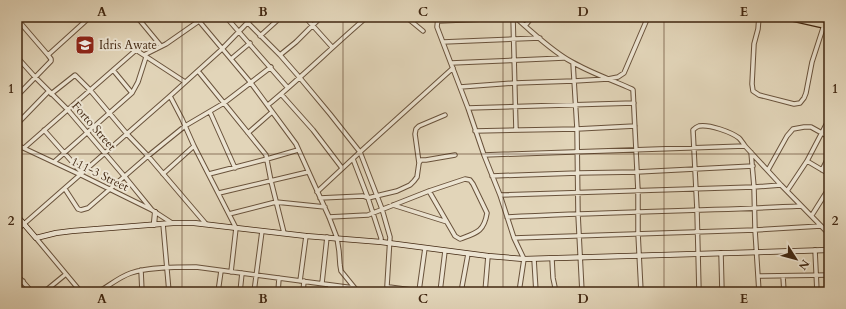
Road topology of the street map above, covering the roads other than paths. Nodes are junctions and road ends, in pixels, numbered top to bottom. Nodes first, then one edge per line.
1 (90, 17) edge
2 (137, 17) edge
3 (196, 17) edge
4 (203, 17) edge
5 (226, 17) edge
6 (253, 17) edge
7 (280, 17) edge
8 (305, 17) edge
9 (321, 17) edge
10 (367, 17) edge
11 (406, 17) edge
12 (514, 17) edge
13 (532, 17) edge
14 (648, 17) edge
15 (759, 17) edge
16 (789, 17) edge
17 (17, 19) edge
18 (438, 19) edge
19 (199, 21) junction
20 (248, 23) junction
21 (313, 25) junction
22 (525, 26) junction
23 (827, 26) edge
24 (423, 30) dead end
25 (239, 32) junction
26 (260, 36) junction
27 (540, 38) junction
28 (513, 40) junction
29 (443, 42) junction
30 (250, 43) junction
31 (161, 46) junction
32 (332, 47) junction
33 (222, 49) junction
34 (48, 55) junction
35 (280, 55) junction
36 (145, 56) junction
37 (17, 57) edge
38 (564, 58) junction
39 (231, 59) junction
40 (515, 60) junction
41 (573, 63) junction
42 (452, 65) junction
43 (271, 67) junction
44 (113, 70) junction
45 (198, 71) junction
46 (35, 77) junction
47 (300, 78) junction
48 (608, 79) junction
49 (574, 81) junction
50 (185, 82) junction
51 (251, 83) junction
52 (515, 83) junction
53 (460, 87) junction
54 (288, 88) junction
55 (90, 90) junction
56 (50, 93) junction
57 (132, 93) junction
58 (281, 94) junction
59 (17, 96) edge
60 (170, 96) junction
61 (224, 103) junction
62 (634, 103) junction
63 (268, 105) junction
64 (576, 105) junction
65 (516, 107) junction
66 (468, 108) junction
67 (68, 110) junction
68 (210, 112) junction
69 (272, 112) junction
70 (109, 113) junction
71 (445, 115) dead end
72 (829, 119) edge
73 (17, 124) edge
74 (185, 126) junction
75 (634, 126) junction
76 (577, 129) junction
77 (44, 130) junction
78 (516, 130) junction
79 (475, 131) junction
80 (87, 133) junction
81 (248, 133) junction
82 (822, 133) junction
83 (127, 134) junction
84 (829, 137) edge
85 (17, 145) edge
86 (194, 146) junction
87 (745, 146) junction
88 (24, 148) junction
89 (694, 148) junction
90 (298, 150) junction
91 (636, 150) junction
92 (360, 152) junction
93 (577, 152) junction
94 (751, 152) junction
95 (64, 153) junction
96 (105, 153) junction
97 (455, 155) dead end
98 (484, 155) junction
99 (148, 156) junction
100 (829, 156) edge
101 (267, 159) junction
102 (353, 159) junction
103 (54, 162) junction
104 (807, 162) junction
105 (419, 163) junction
106 (753, 166) junction
107 (235, 168) junction
108 (342, 168) junction
109 (695, 169) junction
110 (768, 170) junction
111 (822, 170) junction
112 (308, 172) junction
113 (637, 172) junction
114 (578, 173) junction
115 (82, 174) junction
116 (163, 174) junction
117 (209, 174) junction
118 (829, 174) edge
119 (492, 176) junction
120 (125, 177) junction
121 (271, 181) junction
122 (781, 185) junction
123 (754, 187) junction
124 (829, 188) edge
125 (65, 189) junction
126 (696, 189) junction
127 (109, 190) junction
128 (787, 190) junction
129 (429, 191) junction
130 (638, 191) junction
131 (317, 192) junction
132 (219, 193) junction
133 (578, 193) junction
134 (500, 195) junction
135 (376, 196) junction
136 (320, 198) junction
137 (368, 198) junction
138 (276, 202) junction
139 (392, 205) junction
140 (801, 206) junction
141 (325, 207) junction
142 (755, 208) junction
143 (382, 209) junction
144 (697, 210) junction
145 (154, 211) junction
146 (638, 212) junction
147 (229, 214) junction
148 (373, 214) junction
149 (578, 214) junction
150 (812, 215) junction
151 (17, 216) edge
152 (329, 217) junction
153 (507, 217) junction
154 (447, 222) junction
155 (173, 223) junction
156 (829, 223) edge
157 (24, 224) junction
158 (163, 224) junction
159 (206, 224) junction
160 (154, 225) junction
161 (821, 226) junction
162 (236, 228) junction
163 (17, 230) edge
164 (755, 230) junction
165 (825, 230) junction
166 (262, 231) junction
167 (698, 232) junction
168 (284, 233) junction
169 (638, 233) junction
170 (829, 234) edge
171 (579, 235) junction
172 (306, 236) junction
173 (36, 238) junction
174 (327, 238) junction
175 (338, 238) junction
176 (514, 238) junction
177 (381, 242) junction
178 (390, 244) junction
179 (425, 248) junction
180 (815, 250) junction
181 (829, 250) edge
182 (445, 251) junction
183 (757, 252) junction
184 (720, 253) junction
185 (468, 254) junction
186 (698, 254) junction
187 (488, 256) junction
188 (639, 256) junction
189 (580, 258) junction
190 (524, 259) junction
191 (534, 259) junction
192 (552, 259) junction
193 (167, 268) junction
194 (141, 270) junction
195 (221, 271) junction
196 (232, 272) junction
197 (242, 273) junction
198 (66, 274) junction
199 (17, 275) edge
200 (256, 275) junction
201 (816, 275) junction
202 (829, 275) edge
203 (758, 276) junction
204 (783, 276) junction
205 (280, 278) junction
206 (23, 281) junction
207 (302, 281) junction
208 (322, 283) junction
209 (330, 285) junction
210 (17, 287) edge
211 (388, 287) junction
212 (354, 288) junction
213 (419, 291) edge
214 (32, 292) edge
215 (44, 292) edge
216 (81, 292) edge
217 (98, 292) edge
218 (142, 292) edge
219 (169, 292) edge
220 (218, 292) edge
221 (240, 292) edge
222 (254, 292) edge
223 (278, 292) edge
224 (303, 292) edge
225 (329, 292) edge
226 (358, 292) edge
227 (394, 292) edge
228 (427, 292) edge
229 (440, 292) edge
230 (461, 292) edge
231 (485, 292) edge
232 (519, 292) edge
233 (536, 292) edge
234 (556, 292) edge
235 (582, 292) edge
236 (641, 292) edge
237 (699, 292) edge
238 (722, 292) edge
239 (759, 292) edge
240 (784, 292) edge
241 (817, 292) edge

1 - 34 street
2 - 31 street
3 - 19 street
4 - 19 street
5 - 25 street
6 - 20 street
7 - 26 street
8 - 21 street
9 - 21 street
10 - 32 street
11 - 24 street
12 - 18 street
12 - 22 street
12 - 28 street
13 - 22 street
14 - 48 street
15 - 23 street
16 - 23 highway
17 - 34 street
18 - 29 street
19 - 31 street
19 - 33 street
20 - 25 street
20 - 26 street
21 - 32 street
21 - 35 street
22 - 27 street
25 - 30 street
25 - 33 street
26 - 35 street
27 - 28 street
27 - 38 street
28 - 29 street
28 - 40 street
29 - 42 street
30 - 39 street
30 - 43 street
31 - 36 street
32 - 47 street
33 - 39 street
33 - 45 street
34 - 46 street
35 - 47 street
36 - 44 street
36 - 50 street
36 - 57 street
37 - 46 street, Forto Street
38 - 40 street
38 - 41 street
39 - 51 street
40 - 42 street
40 - 52 street
41 - 48 street
41 - 49 street
42 - 53 street
42 - 92 street
43 - 51 street
43 - 54 street
44 - 55 street
44 - 57 street
45 - 50 street
45 - 61 street
46 - 56 street, Forto Street
46 - 59 street
47 - 54 street
47 - 92 street
48 - 49 street
48 - 62 street
49 - 52 street
49 - 64 street
50 - 60 street
51 - 61 street
51 - 63 street
52 - 53 street
52 - 65 street
53 - 66 street
54 - 58 street
55 - 56 street
55 - 67 street
55 - 70 street
56 - 67 street, Forto Street
56 - 73 street
57 - 70 street
58 - 63 street
58 - 108 street
60 - 74 street
60 - 83 street
61 - 68 street
61 - 81 street
62 - 64 street
62 - 75 street
63 - 69 street
64 - 65 street
64 - 76 street
65 - 66 street
65 - 78 street
66 - 79 street
67 - 77 street
67 - 80 street, Forto Street
68 - 74 street
68 - 107 street
69 - 81 street
69 - 90 street
70 - 80 street
70 - 83 street
71 - 105 street
72 - 82 street
74 - 86 street
74 - 99 street
75 - 76 street
75 - 91 street
76 - 78 street
76 - 93 street
77 - 88 street
77 - 95 street
78 - 79 street
79 - 98 street
80 - 95 street
80 - 96 street, Forto Street
81 - 101 street
82 - 84 street
82 - 104 street
82 - 110 street
83 - 96 street
83 - 99 street
85 - 88 street, 111-3 Street
86 - 116 street
86 - 117 street
87 - 89 street
87 - 89 street
87 - 94 street
88 - 103 street, 111-3 Street
89 - 91 street
89 - 109 street
90 - 101 street
90 - 112 street
91 - 93 street
91 - 113 street
92 - 102 street
92 - 135 street
93 - 98 street
93 - 114 street
94 - 106 street
94 - 110 street
95 - 103 street
95 - 115 street
96 - 115 street
96 - 120 street, Forto Street
97 - 105 street
98 - 119 street
99 - 116 street
99 - 120 street
100 - 111 street
101 - 107 street
101 - 121 street
102 - 108 street
102 - 137 street
103 - 115 street, 111-3 Street
104 - 111 street
104 - 128 street
105 - 135 street
106 - 109 street
106 - 123 street
107 - 117 street
108 - 131 street
109 - 113 street
109 - 126 street
110 - 122 street
111 - 118 street
112 - 121 street
112 - 131 street
113 - 114 street
113 - 130 street
114 - 119 street
114 - 133 street
115 - 125 street
115 - 127 street, 111-3 Street
116 - 159 street
117 - 132 street
119 - 134 street
120 - 127 street
120 - 145 street, Forto Street
121 - 132 street
121 - 138 street
122 - 123 street
122 - 128 street
123 - 126 street
123 - 142 street
124 - 150 street
125 - 127 street
125 - 157 street
126 - 130 street
126 - 144 street
127 - 145 street, 111-3 Street
128 - 140 street
129 - 139 street
129 - 154 street
129 - 154 street
130 - 133 street
130 - 146 street
131 - 136 street
132 - 147 street
133 - 134 street
133 - 149 street
134 - 153 street
135 - 137 street
135 - 143 street
136 - 137 street
136 - 141 street
137 - 148 street
138 - 141 street
138 - 147 street
138 - 168 street
139 - 143 street
139 - 154 street
140 - 142 street
140 - 150 street
141 - 152 street
142 - 144 street
142 - 164 street
143 - 148 street
143 - 178 street
144 - 146 street
144 - 167 street
145 - 155 street, 111-3 Street
145 - 160 main road
146 - 149 street
146 - 169 street
147 - 162 street
148 - 152 street
148 - 177 street
149 - 153 street
149 - 171 street
150 - 161 street
151 - 157 main road
152 - 175 street
153 - 176 street
155 - 158 main road
155 - 159 main road
156 - 165 street
157 - 163 street
157 - 173 main road
158 - 160 main road
158 - 193 street
159 - 162 main road
160 - 173 main road
161 - 164 street
161 - 165 street
162 - 166 main road
162 - 196 street
164 - 167 street
164 - 183 street
165 - 170 street
166 - 168 main road
166 - 200 street
167 - 169 street
167 - 186 street
168 - 172 main road
169 - 171 street
169 - 188 street
171 - 176 street
171 - 189 street
172 - 174 main road
172 - 207 street
173 - 198 street
174 - 175 main road
174 - 208 street
175 - 177 main road
175 - 212 street
176 - 190 street
177 - 178 main road
178 - 179 main road
178 - 211 street
179 - 182 main road
179 - 213 street
180 - 181 main road
180 - 183 main road
180 - 201 street
182 - 185 main road
182 - 229 street
183 - 184 main road
183 - 203 street
184 - 186 main road
184 - 238 street
185 - 187 main road
185 - 230 street
186 - 188 main road
186 - 237 street
187 - 190 main road
187 - 231 street
188 - 189 main road
188 - 236 street
189 - 192 main road
189 - 235 street
190 - 191 main road
190 - 232 street
191 - 192 main road
191 - 233 street
192 - 234 street
193 - 194 street
193 - 195 street
193 - 219 street
194 - 217 street
194 - 218 street
195 - 196 street
195 - 220 street
196 - 197 street
197 - 200 street
197 - 221 street
198 - 215 street
198 - 216 street
199 - 206 street
200 - 205 street
200 - 222 street
201 - 202 street
201 - 204 street
201 - 241 street
203 - 204 street
203 - 239 street
204 - 240 street
205 - 207 street
205 - 223 street
206 - 210 street
206 - 214 street
207 - 208 street
207 - 224 street
208 - 209 street
209 - 212 street
209 - 225 street
211 - 213 street
211 - 227 street
212 - 226 street
213 - 228 street

